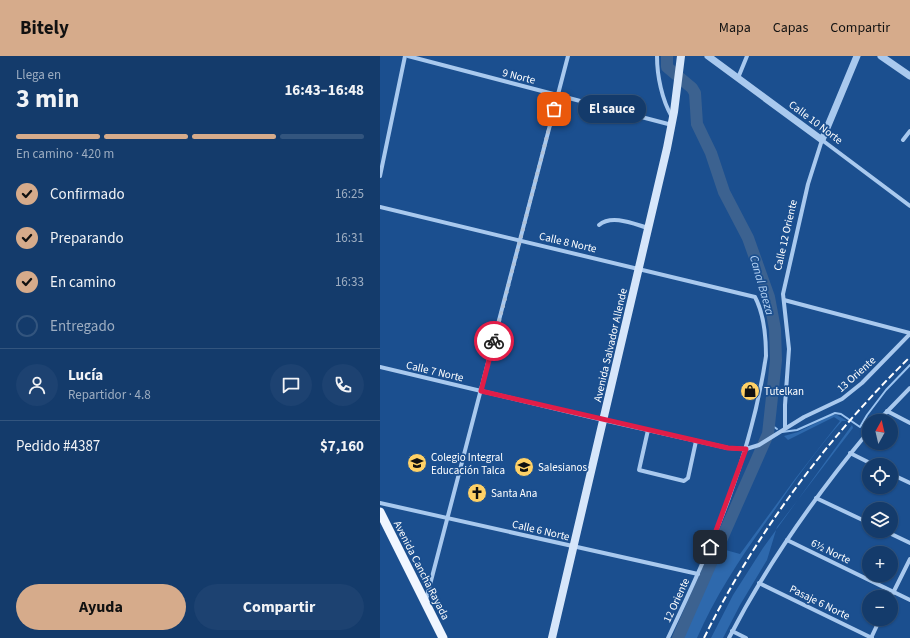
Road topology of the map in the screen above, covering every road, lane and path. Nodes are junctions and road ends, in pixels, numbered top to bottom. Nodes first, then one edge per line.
1 (407, 56) edge
2 (568, 56) edge
3 (657, 56) edge
4 (681, 56) edge
5 (708, 56) edge
6 (747, 56) edge
7 (881, 56) edge
8 (855, 57) edge
9 (910, 76) edge
10 (738, 78) junction
11 (558, 95) junction
12 (673, 122) junction
13 (910, 131) edge
14 (822, 140) junction
15 (903, 140) dead end
16 (380, 176) edge
17 (910, 206) edge
18 (380, 208) edge
19 (599, 225) dead end
20 (649, 228) junction
21 (520, 240) junction
22 (639, 268) junction
23 (751, 296) joint
24 (784, 300) junction
25 (910, 334) edge
26 (380, 367) edge
27 (910, 388) edge
28 (481, 391) junction
29 (886, 411) junction
30 (884, 414) edge
31 (603, 420) junction
32 (910, 423) edge
33 (785, 428) junction
34 (648, 430) junction
35 (862, 439) edge
36 (696, 441) junction
37 (746, 449) junction
38 (850, 454) junction
39 (862, 460) edge
40 (898, 477) edge
41 (910, 483) edge
42 (816, 498) junction
43 (380, 503) edge
44 (380, 512) edge
45 (448, 518) junction
46 (862, 520) edge
47 (898, 537) edge
48 (788, 540) junction
49 (910, 543) edge
50 (574, 546) junction
51 (910, 559) edge
52 (698, 574) junction
53 (759, 582) junction
54 (890, 590) edge
55 (895, 590) edge
56 (898, 594) edge
57 (910, 600) edge
58 (425, 603) junction
59 (877, 626) edge
60 (732, 631) junction
61 (443, 638) edge
62 (552, 638) edge
63 (668, 638) edge
64 (728, 638) edge
65 (746, 638) edge
66 (871, 638) edge

1 - 11 street, 9 Norte
1 - 16 street
2 - 11 street
3 - 12 street
4 - 12 main road, Avenida Salvador Allende
5 - 10 street, Calle 10 Norte
6 - 10 street
7 - 9 street
8 - 14 street, Calle 12 Oriente
10 - 14 street, Calle 10 Norte
11 - 12 street, 9 Norte
11 - 21 street
12 - 20 main road, Avenida Salvador Allende
13 - 15 street
14 - 17 street, Calle 10 Norte
14 - 24 street, Calle 12 Oriente
18 - 21 street, Calle 8 Norte
19 - 20 street
20 - 22 main road, Avenida Salvador Allende
21 - 22 street, Calle 8 Norte
21 - 28 street
22 - 23 street, Calle 8 Norte
22 - 31 main road, Avenida Salvador Allende
23 - 37 street, 12 Oriente
24 - 25 street
24 - 33 street, Calle 12 Oriente
25 - 33 street, 13 Oriente
26 - 28 street, Calle 7 Norte
27 - 29 street
28 - 31 street, Calle 7 Norte
28 - 45 street
29 - 30 street
29 - 32 street
31 - 34 street, Calle 7 Norte
31 - 50 main road, Avenida Salvador Allende
33 - 37 street, Calle 7 Norte
34 - 36 street, Calle 7 Norte
34 - 36 street
35 - 38 street
36 - 37 street, Calle 7 Norte
37 - 52 street, 12 Oriente
38 - 39 street
38 - 42 street
40 - 41 street
42 - 46 street
42 - 48 street
43 - 45 street, Calle 6 Norte
44 - 58 main road, Avenida Cancha Rayada
45 - 50 street, Calle 6 Norte
45 - 58 street
47 - 49 street
48 - 53 street
48 - 54 street, 6½ Norte
50 - 52 street, Calle 6 Norte
50 - 62 main road, Avenida Salvador Allende
51 - 55 street
52 - 63 street, 12 Oriente
53 - 60 street
53 - 66 street, Pasaje 6 Norte
56 - 57 street, 6½ Norte
58 - 61 main road, Avenida Cancha Rayada
59 - 66 street
60 - 64 street
60 - 65 street

